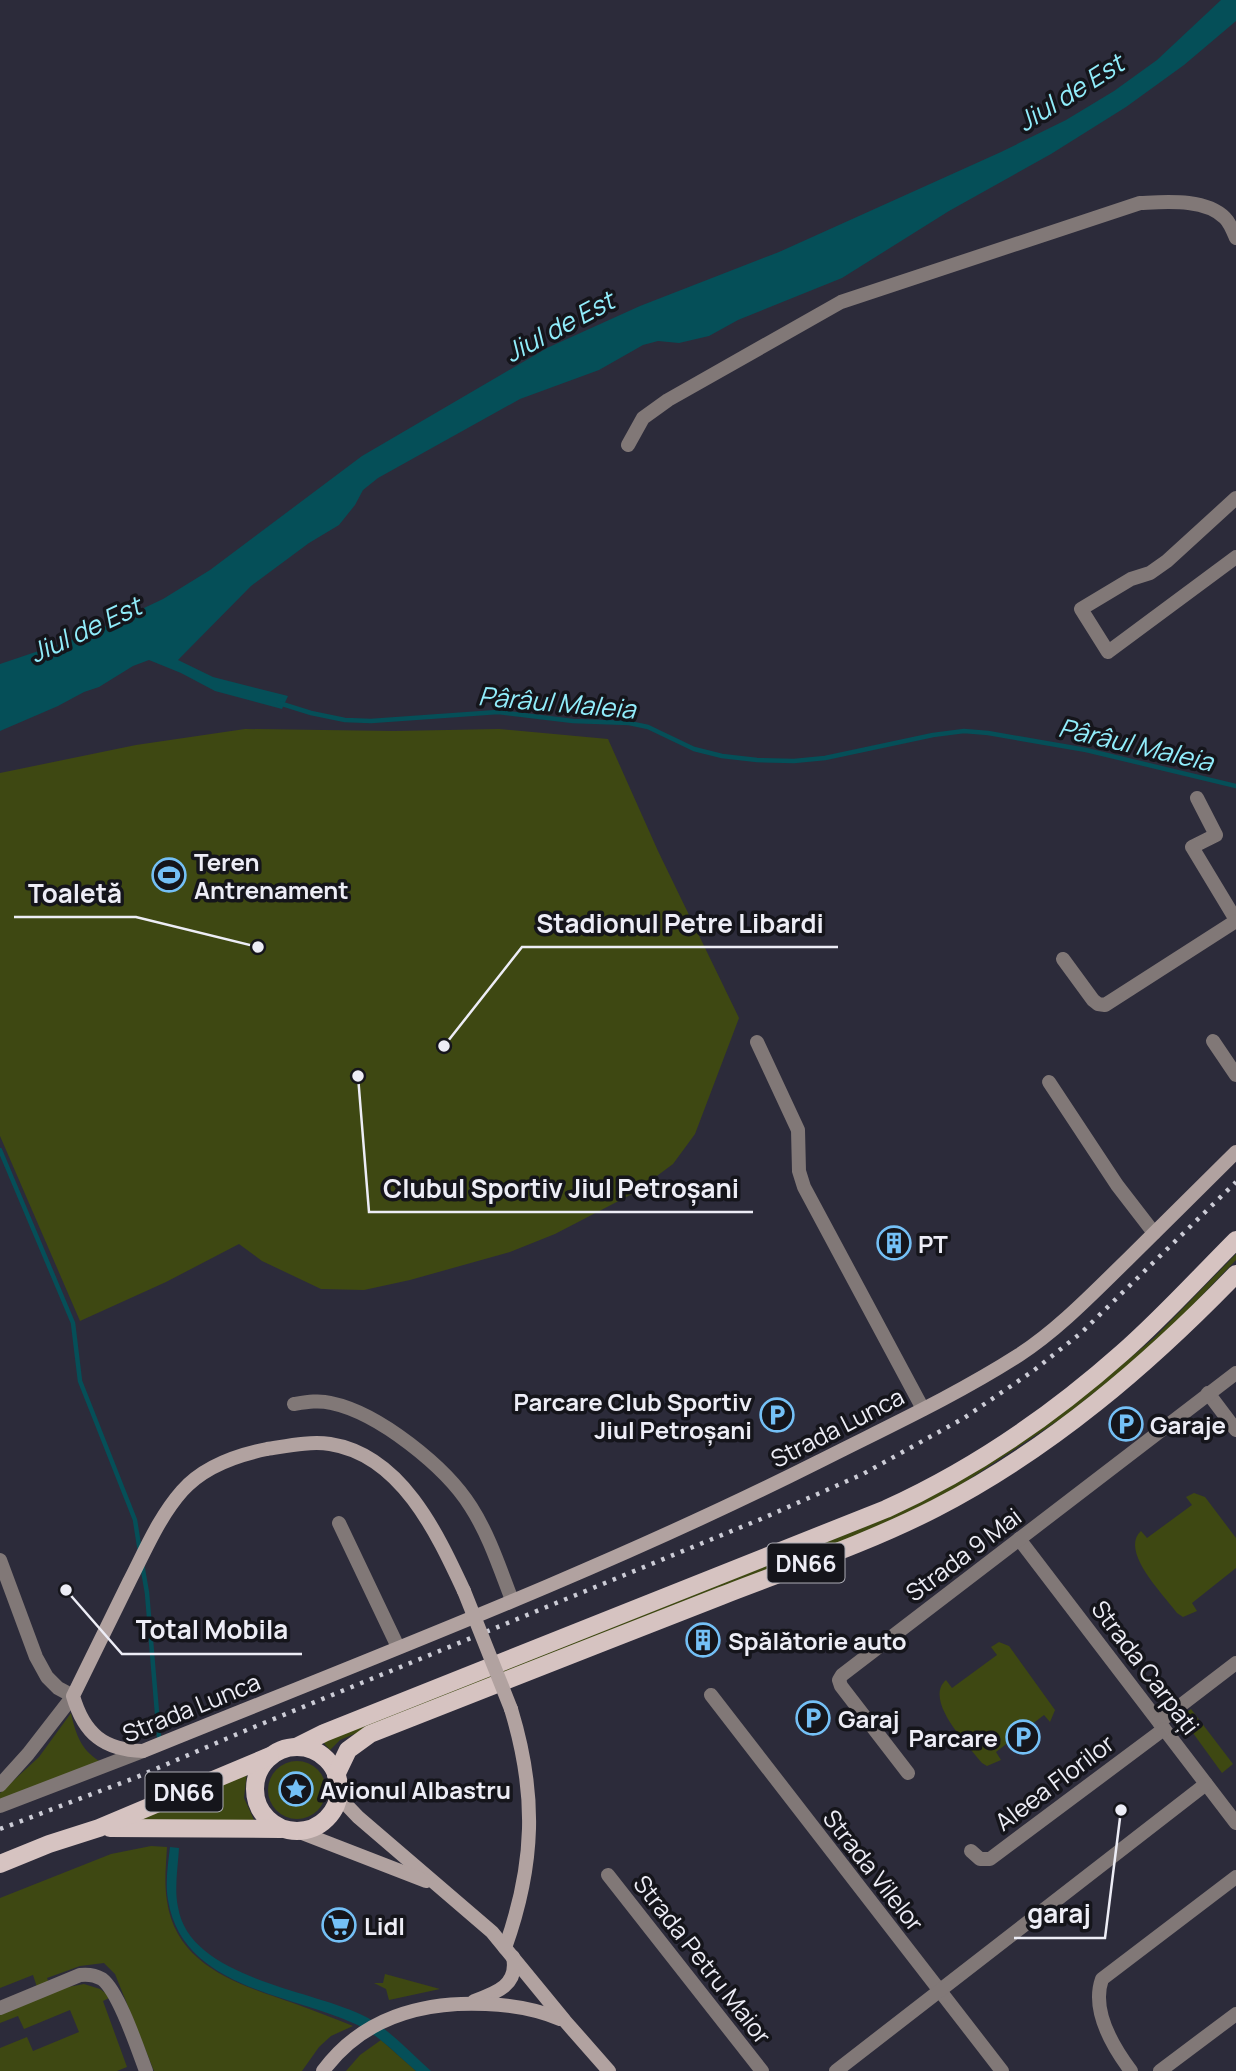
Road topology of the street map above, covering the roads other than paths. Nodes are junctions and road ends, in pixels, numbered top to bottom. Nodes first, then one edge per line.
1 (1236, 208) edge
2 (1233, 231) edge
3 (628, 445) dead end
4 (1236, 498) edge
5 (1236, 557) edge
6 (1197, 798) dead end
7 (1236, 921) edge
8 (1063, 959) dead end
9 (1213, 1041) dead end
10 (757, 1042) dead end
11 (1236, 1075) edge
12 (1049, 1082) dead end
13 (1236, 1152) edge
14 (1154, 1233) junction
15 (1236, 1240) edge
16 (1236, 1274) edge
17 (1236, 1373) edge
18 (1208, 1393) junction
19 (294, 1405) dead end
20 (923, 1409) junction
21 (1236, 1430) edge
22 (339, 1523) dead end
23 (1019, 1539) junction
24 (0, 1560) edge
25 (512, 1600) junction
26 (398, 1647) junction
27 (1236, 1663) edge
28 (711, 1695) dead end
29 (73, 1696) junction
30 (1161, 1725) junction
31 (296, 1747) junction
32 (143, 1751) junction
33 (270, 1756) junction
34 (908, 1773) dead end
35 (336, 1775) junction
36 (1206, 1784) junction
37 (0, 1785) edge
38 (338, 1796) junction
39 (0, 1806) edge
40 (1236, 1823) edge
41 (99, 1828) junction
42 (289, 1830) junction
43 (971, 1851) dead end
44 (0, 1864) edge
45 (608, 1875) dead end
46 (1236, 1877) edge
47 (435, 1884) junction
48 (509, 1953) junction
49 (937, 1990) junction
50 (470, 2003) junction
51 (0, 2008) edge
52 (1236, 2014) edge
53 (565, 2021) junction
54 (327, 2069) edge
55 (146, 2071) edge
56 (609, 2071) edge
57 (762, 2071) edge
58 (836, 2071) edge
59 (1002, 2071) edge
60 (1131, 2071) edge
61 (1160, 2071) edge

1 - 2 street
2 - 3 street
4 - 5 street
6 - 7 street
7 - 8 street
9 - 11 street
10 - 20 street
12 - 14 street
13 - 14 main road, Strada Lunca
14 - 20 main road, Strada Lunca
15 - 31 main road, DN66
16 - 35 main road, DN66
17 - 18 street, Strada 9 Mai
18 - 21 street
18 - 23 street, Strada 9 Mai
19 - 25 street
20 - 25 main road, Strada Lunca
22 - 26 street
23 - 30 street, Strada Carpați
23 - 34 street, Strada 9 Mai
24 - 29 street
25 - 26 main road, Strada Lunca
26 - 32 main road, Strada Lunca
27 - 30 street, Aleea Florilor
28 - 49 street, Strada Vilelor
29 - 32 main road
29 - 37 street
29 - 48 main road, bridge
30 - 36 street, Strada Carpați
30 - 43 street, Aleea Florilor
31 - 33 main road
31 - 35 main road
32 - 39 street, Strada Lunca
33 - 41 main road, DN66
33 - 42 main road
35 - 38 main road
36 - 40 street, Strada Carpați
36 - 49 street
38 - 42 main road
38 - 47 main road
41 - 42 main road, DN66
41 - 44 main road, DN66
42 - 47 main road
45 - 57 street, Strada Petru Maior
46 - 60 street
47 - 48 main road
48 - 50 main road
48 - 53 main road
49 - 58 street
49 - 59 street, Strada Vilelor
50 - 53 main road
50 - 54 main road
51 - 55 street
52 - 61 street
53 - 56 main road

